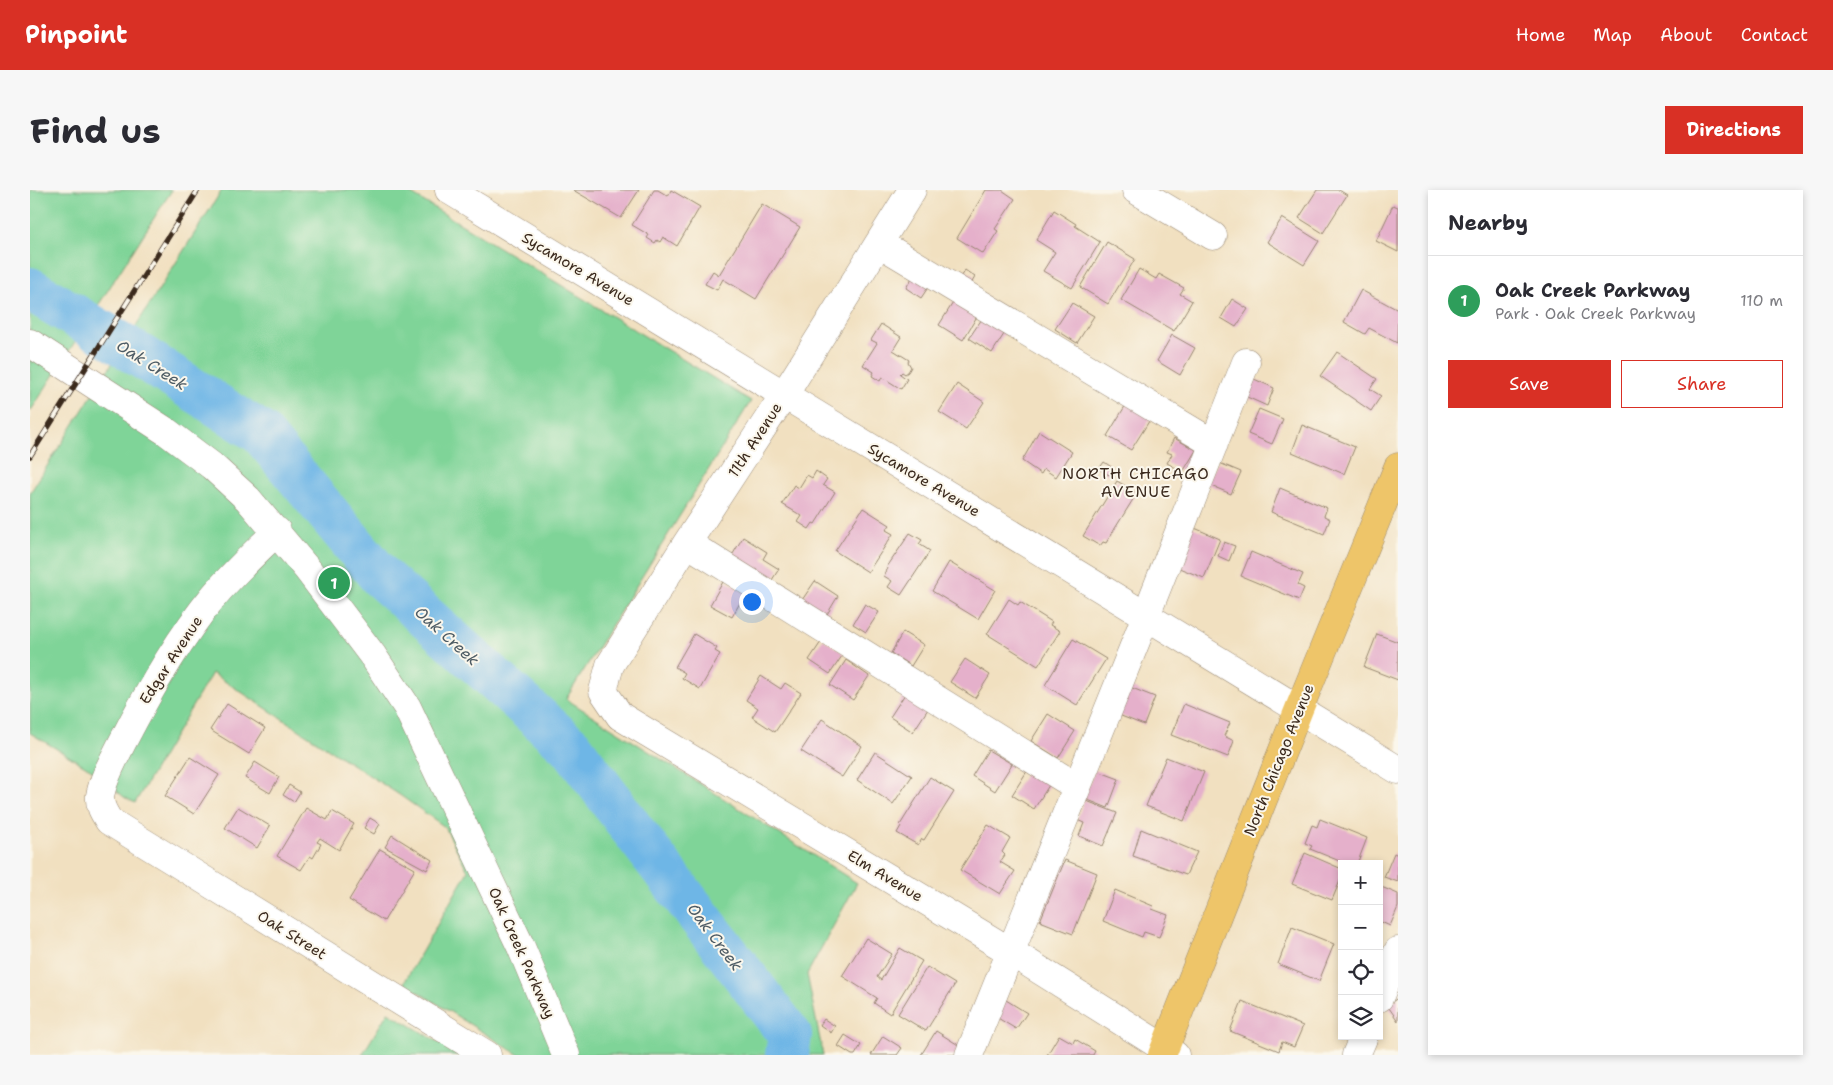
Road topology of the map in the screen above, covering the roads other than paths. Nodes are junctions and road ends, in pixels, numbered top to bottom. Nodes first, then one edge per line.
1 (449, 190) edge
2 (912, 190) edge
3 (1136, 190) edge
4 (1213, 236) dead end
5 (879, 243) junction
6 (30, 343) edge
7 (1246, 362) dead end
8 (784, 395) junction
9 (1214, 444) junction
10 (1398, 467) edge
11 (277, 531) junction
12 (687, 543) junction
13 (1146, 616) junction
14 (603, 691) joint
15 (1298, 709) junction
16 (1398, 770) edge
17 (1077, 787) junction
18 (101, 809) joint
19 (1398, 951) edge
20 (1011, 952) junction
21 (1380, 995) edge
22 (1362, 1040) edge
23 (1167, 1053) edge
24 (487, 1055) edge
25 (566, 1055) edge
26 (969, 1055) edge
27 (1356, 1055) edge

1 - 8 street, Sycamore Avenue
2 - 5 street, 11th Avenue
3 - 4 street
5 - 8 street, 11th Avenue
5 - 9 street
6 - 11 street, Oak Creek Parkway
7 - 9 street
8 - 12 street, 11th Avenue
8 - 13 street, Sycamore Avenue
9 - 13 street
10 - 15 main road, North Chicago Avenue
11 - 18 street, Edgar Avenue
11 - 25 street, Oak Creek Parkway
12 - 14 street, 11th Avenue
12 - 17 street
13 - 15 street, Sycamore Avenue
13 - 17 street
14 - 20 street, Elm Avenue
15 - 16 street, Sycamore Avenue
15 - 23 main road, North Chicago Avenue
17 - 20 street
18 - 24 street, Oak Street
19 - 21 street
20 - 23 street, Elm Avenue
20 - 26 street
22 - 27 street

